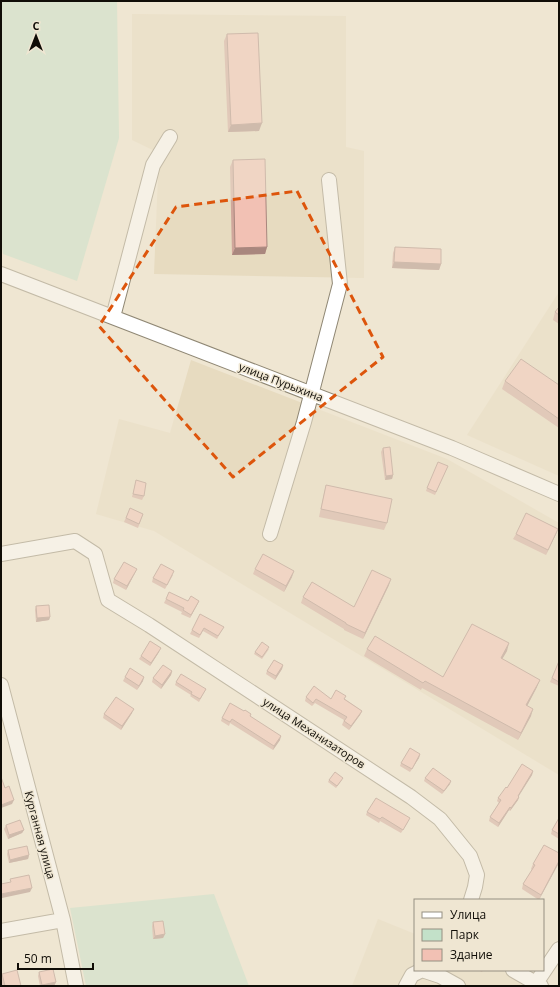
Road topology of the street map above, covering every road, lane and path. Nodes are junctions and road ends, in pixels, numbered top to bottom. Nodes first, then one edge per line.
1 (170, 136) dead end
2 (329, 180) dead end
3 (1, 274) edge
4 (113, 317) junction
5 (311, 394) junction
6 (559, 494) edge
7 (270, 534) dead end
8 (1, 554) edge
9 (1, 685) edge
10 (471, 899) edge
11 (62, 920) junction
12 (1, 931) edge
13 (559, 949) edge
14 (420, 971) edge
15 (429, 971) edge
16 (515, 971) edge
17 (442, 973) edge
18 (539, 984) edge
19 (76, 986) edge
20 (406, 986) edge
21 (458, 986) edge

1 - 4 street
2 - 5 street
3 - 4 street, улица Пурыхина
4 - 5 street, улица Пурыхина
5 - 6 street, улица Пурыхина
5 - 7 street
8 - 10 street, улица Механизаторов
9 - 11 street, Курганная улица
11 - 12 street
11 - 19 street, Курганная улица
13 - 18 street
14 - 20 street
15 - 17 street
16 - 18 street
17 - 21 street

